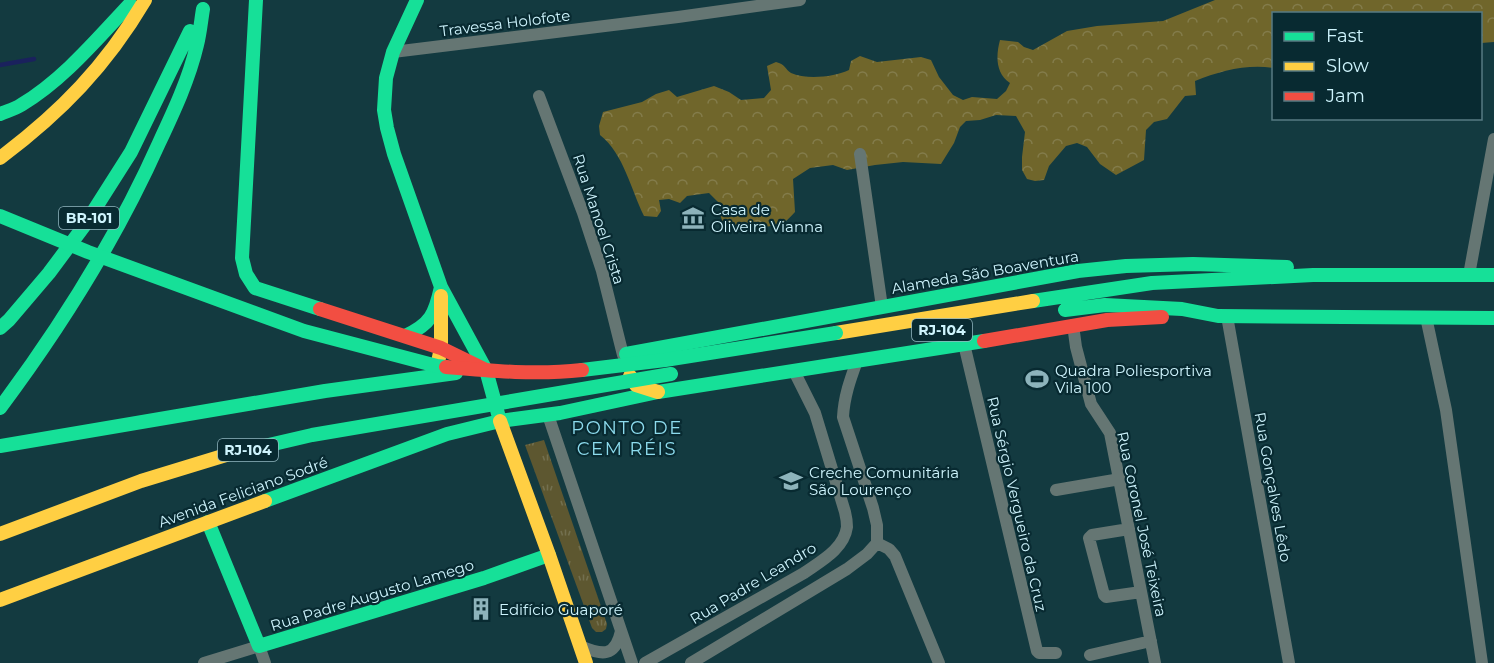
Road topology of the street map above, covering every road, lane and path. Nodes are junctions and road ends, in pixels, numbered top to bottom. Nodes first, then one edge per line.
1 (133, 0) edge
2 (145, 0) edge
3 (256, 0) edge
4 (417, 0) edge
5 (800, 0) edge
6 (204, 5) edge
7 (393, 52) junction
8 (539, 96) dead end
9 (0, 114) edge
10 (1494, 139) edge
11 (860, 154) dead end
12 (0, 158) edge
13 (0, 216) edge
14 (1313, 274) junction
15 (1469, 275) junction
16 (1494, 275) edge
17 (441, 287) junction
18 (882, 307) junction
19 (1054, 312) dead end
20 (1223, 316) junction
21 (1426, 317) junction
22 (1494, 318) edge
23 (1073, 325) junction
24 (0, 328) edge
25 (405, 336) junction
26 (964, 344) junction
27 (441, 348) junction
28 (651, 350) junction
29 (623, 355) junction
30 (856, 361) junction
31 (486, 370) junction
32 (689, 371) dead end
33 (794, 371) junction
34 (425, 377) junction
35 (658, 392) junction
36 (0, 408) edge
37 (548, 415) junction
38 (500, 420) junction
39 (0, 447) edge
40 (1120, 479) junction
41 (1056, 490) dead end
42 (208, 522) junction
43 (1129, 529) junction
44 (0, 534) edge
45 (877, 543) junction
46 (549, 555) junction
47 (1141, 592) junction
48 (0, 600) edge
49 (621, 629) junction
50 (1151, 641) junction
51 (259, 646) junction
52 (580, 646) junction
53 (1056, 653) dead end
54 (1090, 655) dead end
55 (204, 663) edge
56 (265, 663) edge
57 (586, 663) edge
58 (632, 663) edge
59 (645, 663) edge
60 (691, 663) edge
61 (939, 663) edge
62 (1155, 663) edge
63 (1289, 663) edge
64 (1482, 663) edge

1 - 9 main road
2 - 12 main road
3 - 25 main road
4 - 7 main road
5 - 7 street, Travessa Holofote
6 - 24 main road, BR-101
6 - 36 main road
7 - 17 main road
8 - 29 street, Rua Manoel Crista
10 - 15 street
11 - 18 street
13 - 14 main road, bridge
14 - 15 main road, Alameda São Boaventura
14 - 18 main road, Alameda São Boaventura
15 - 16 main road, Alameda São Boaventura
17 - 25 main road
17 - 27 main road
17 - 31 main road
18 - 28 main road, Alameda São Boaventura
19 - 20 main road
20 - 21 main road
20 - 23 main road
20 - 63 street, Rua Gonçalves Lêdo
21 - 22 main road
21 - 64 street
23 - 26 main road
23 - 40 street, Rua Coronel José Teixeira
25 - 27 main road
26 - 30 main road
26 - 53 street, Rua Sérgio Vergueiro da Cruz
27 - 31 main road
27 - 34 main road
28 - 29 main road, Alameda São Boaventura
28 - 35 main road
29 - 31 main road, Alameda São Boaventura
30 - 33 main road
30 - 45 street
31 - 34 main road
31 - 38 main road
32 - 44 main road, RJ-104, bridge
33 - 35 main road
33 - 59 street, Rua Padre Leandro
34 - 39 main road
35 - 37 main road
37 - 38 main road
37 - 49 street
38 - 42 main road, Avenida Feliciano Sodré
38 - 46 main road
40 - 41 street
40 - 43 street, Rua Coronel José Teixeira
42 - 48 main road, Avenida Feliciano Sodré
42 - 51 main road
43 - 47 street, Rua Coronel José Teixeira
43 - 47 street
45 - 60 street
45 - 61 street
46 - 51 main road, Rua Padre Augusto Lamego
46 - 52 main road
47 - 50 street, Rua Coronel José Teixeira
49 - 52 street
49 - 58 street
50 - 54 street
50 - 62 street, Rua Coronel José Teixeira
51 - 55 street, Rua Padre Augusto Lamego
51 - 56 street
52 - 57 main road

